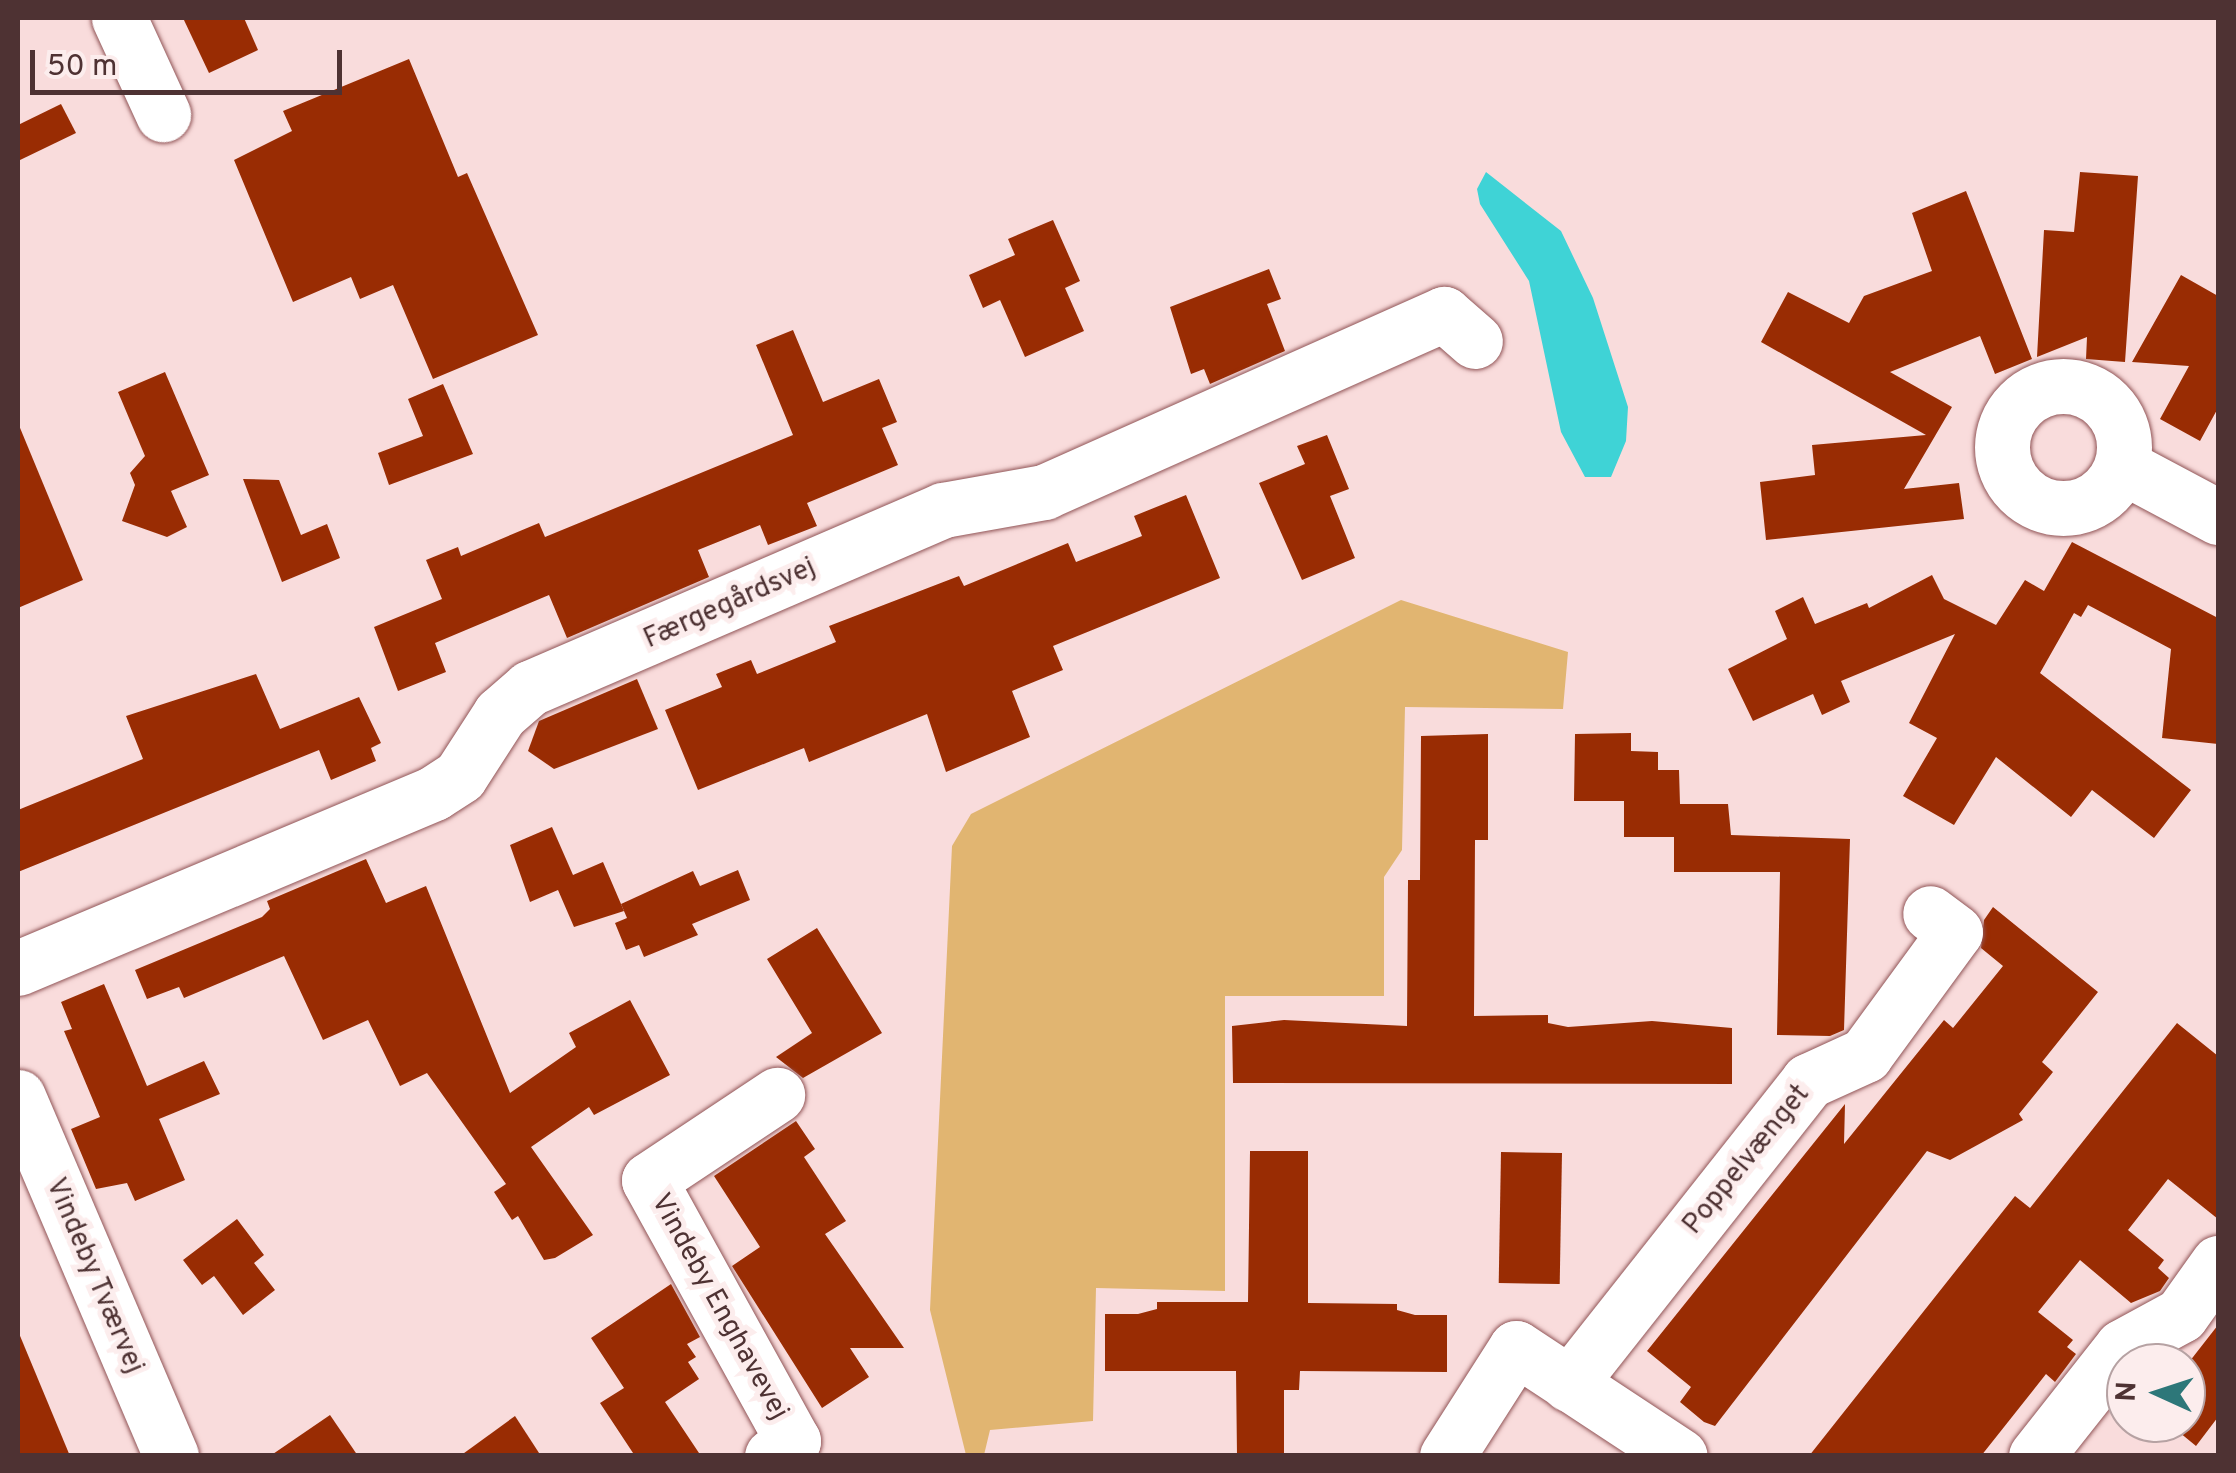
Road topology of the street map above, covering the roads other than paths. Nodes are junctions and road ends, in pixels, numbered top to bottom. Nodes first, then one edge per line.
1 (120, 18) edge
2 (163, 114) dead end
3 (1475, 341) dead end
4 (2122, 466) dead end
5 (2218, 517) edge
6 (1930, 913) dead end
7 (18, 968) edge
8 (777, 1095) dead end
9 (18, 1097) edge
10 (2218, 1263) edge
11 (1569, 1384) junction
12 (171, 1456) edge
13 (772, 1456) edge
14 (1447, 1456) edge
15 (1680, 1456) edge
16 (2036, 1456) edge

1 - 2 street
3 - 7 street, Færgegårdsvej
4 - 5 street
6 - 11 street, Poppelvænget
8 - 13 street, Vindeby Enghavevej
9 - 12 street, Vindeby Tværvej
10 - 16 street
11 - 14 street
11 - 15 street

